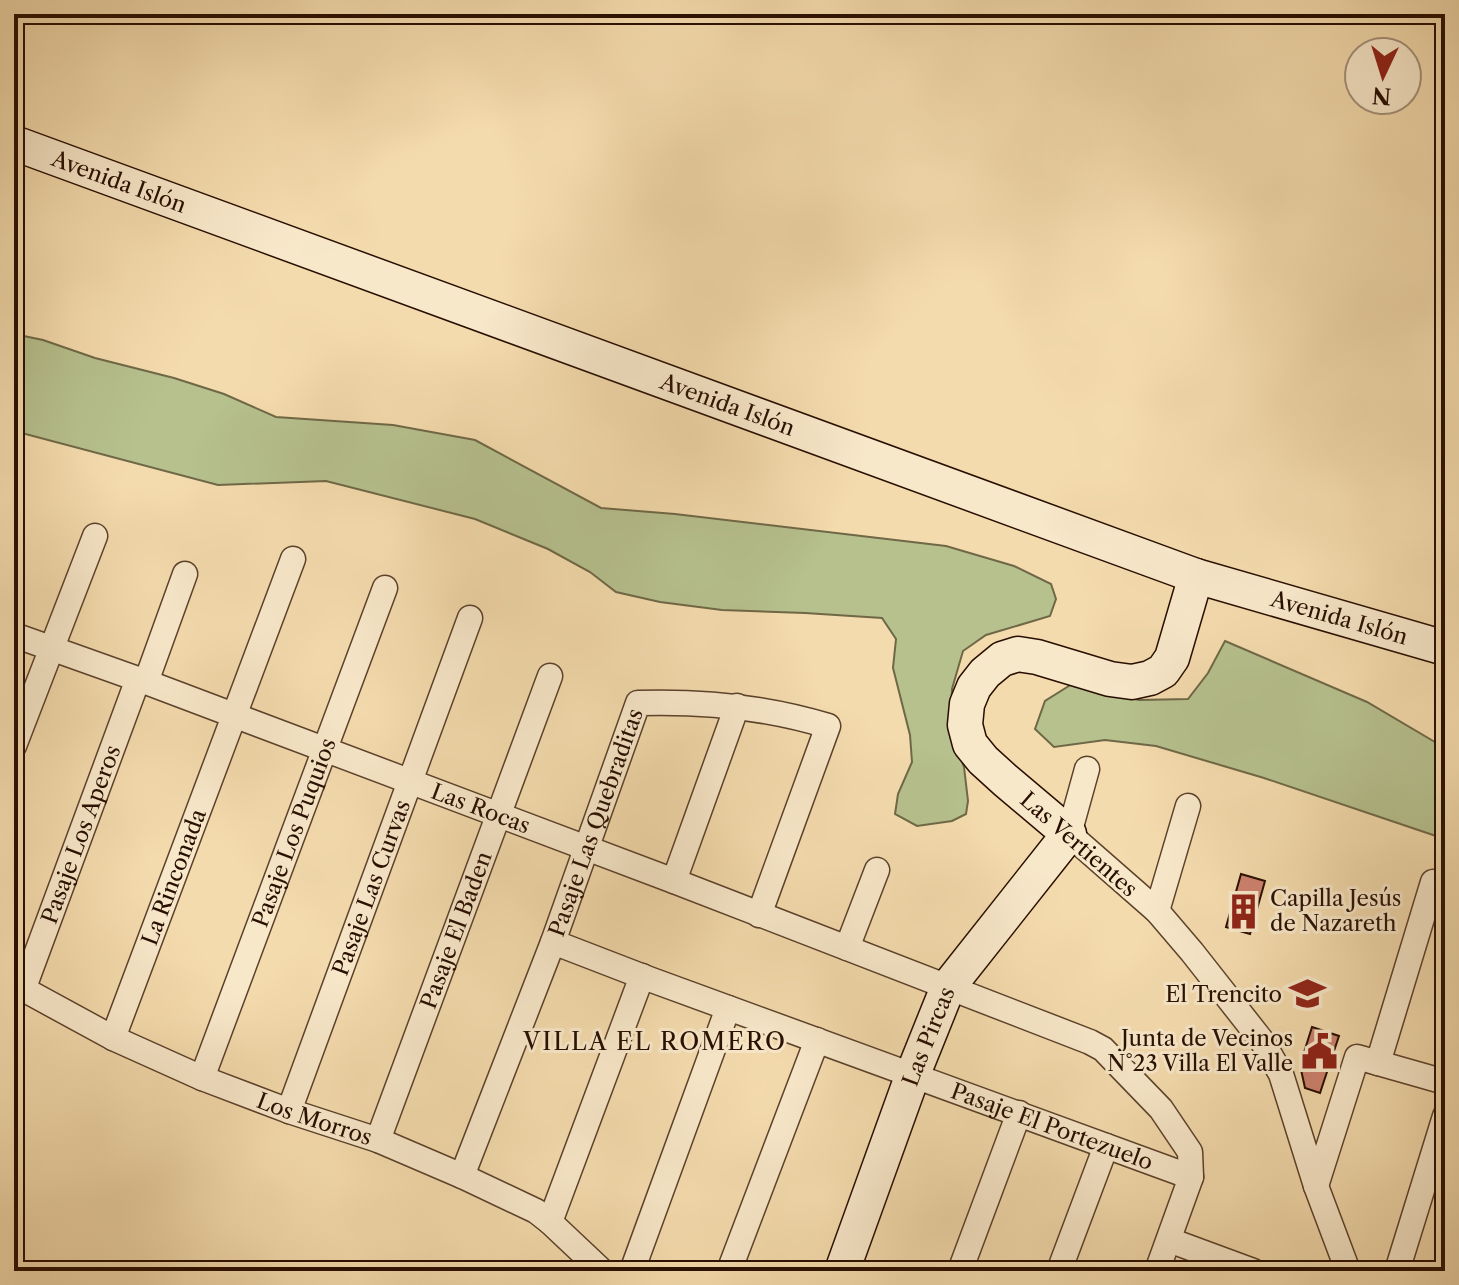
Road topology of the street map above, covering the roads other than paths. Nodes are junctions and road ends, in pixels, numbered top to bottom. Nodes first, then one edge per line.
1 (15, 142) edge
2 (95, 536) dead end
3 (293, 559) dead end
4 (185, 574) dead end
5 (1196, 576) junction
6 (385, 588) dead end
7 (470, 618) dead end
8 (14, 635) edge
9 (51, 648) junction
10 (1445, 648) edge
11 (550, 676) dead end
12 (142, 681) junction
13 (737, 706) junction
14 (234, 716) junction
15 (14, 746) edge
16 (324, 750) junction
17 (1087, 769) dead end
18 (410, 783) junction
19 (1188, 806) dead end
20 (497, 815) junction
21 (1069, 834) junction
22 (585, 848) junction
23 (877, 870) dead end
24 (674, 881) junction
25 (1433, 882) dead end
26 (1157, 911) junction
27 (759, 915) junction
28 (553, 942) junction
29 (847, 948) junction
30 (642, 976) junction
31 (18, 987) edge
32 (948, 987) junction
33 (728, 1008) junction
34 (113, 1038) junction
35 (817, 1040) junction
36 (1368, 1060) junction
37 (913, 1074) junction
38 (202, 1078) junction
39 (1445, 1082) edge
40 (289, 1111) junction
41 (1019, 1113) junction
42 (1445, 1116) edge
43 (378, 1140) junction
44 (1106, 1146) junction
45 (462, 1176) junction
46 (1191, 1177) junction
47 (1316, 1186) junction
48 (550, 1222) junction
49 (1169, 1240) junction
50 (602, 1271) edge
51 (632, 1271) edge
52 (729, 1271) edge
53 (842, 1271) edge
54 (960, 1271) edge
55 (1059, 1271) edge
56 (1157, 1271) edge
57 (1253, 1271) edge
58 (1348, 1271) edge
59 (1397, 1271) edge

1 - 5 main road, Avenida Islón
2 - 9 street
3 - 14 street, La Rinconada
4 - 12 street, Pasaje Los Aperos
5 - 10 main road, Avenida Islón
5 - 21 main road, Las Vertientes
6 - 16 street, Pasaje Los Puquios
7 - 18 street, Pasaje Las Curvas
8 - 9 street, Las Rocas
9 - 12 street, Las Rocas
9 - 15 street
11 - 20 street, Pasaje El Baden
12 - 14 street, Las Rocas
12 - 31 street, Pasaje Los Aperos
13 - 22 street, Pasaje Las Quebraditas
13 - 24 street
13 - 27 street, Pasaje Las Quebraditas
14 - 16 street, Las Rocas
14 - 34 street, La Rinconada
16 - 18 street, Las Rocas
16 - 38 street, Pasaje Los Puquios
17 - 21 street
18 - 20 street, Las Rocas
18 - 40 street, Pasaje Las Curvas
19 - 26 street
20 - 22 street, Las Rocas
20 - 43 street, Pasaje El Baden
21 - 26 street, Las Vertientes
21 - 32 main road, Las Pircas
22 - 24 street, Las Rocas
22 - 28 street, Pasaje Las Quebraditas
23 - 29 street
24 - 27 street, Las Rocas
25 - 36 street
26 - 47 street, Las Vertientes
27 - 29 street, Las Rocas
28 - 30 street, Pasaje El Portezuelo
28 - 45 street, Pasaje Las Quebraditas
29 - 32 street, Las Rocas
30 - 33 street, Pasaje El Portezuelo
30 - 48 street
31 - 34 street, Los Morros
32 - 37 main road, Las Pircas
32 - 46 street, Las Rocas
33 - 35 street, Pasaje El Portezuelo
33 - 51 street
34 - 38 street, Los Morros
35 - 37 street, Pasaje El Portezuelo
35 - 52 street
36 - 39 street
36 - 47 street
37 - 41 street, Pasaje El Portezuelo
37 - 53 main road, Las Pircas
38 - 40 street, Los Morros
40 - 43 street, Los Morros
41 - 44 street, Pasaje El Portezuelo
41 - 54 street
42 - 59 street
43 - 45 street, Los Morros
44 - 46 street, Pasaje El Portezuelo
44 - 55 street
45 - 48 street, Los Morros
46 - 49 street
47 - 58 street, Las Vertientes
48 - 50 street, Los Morros
49 - 56 street
49 - 57 street

